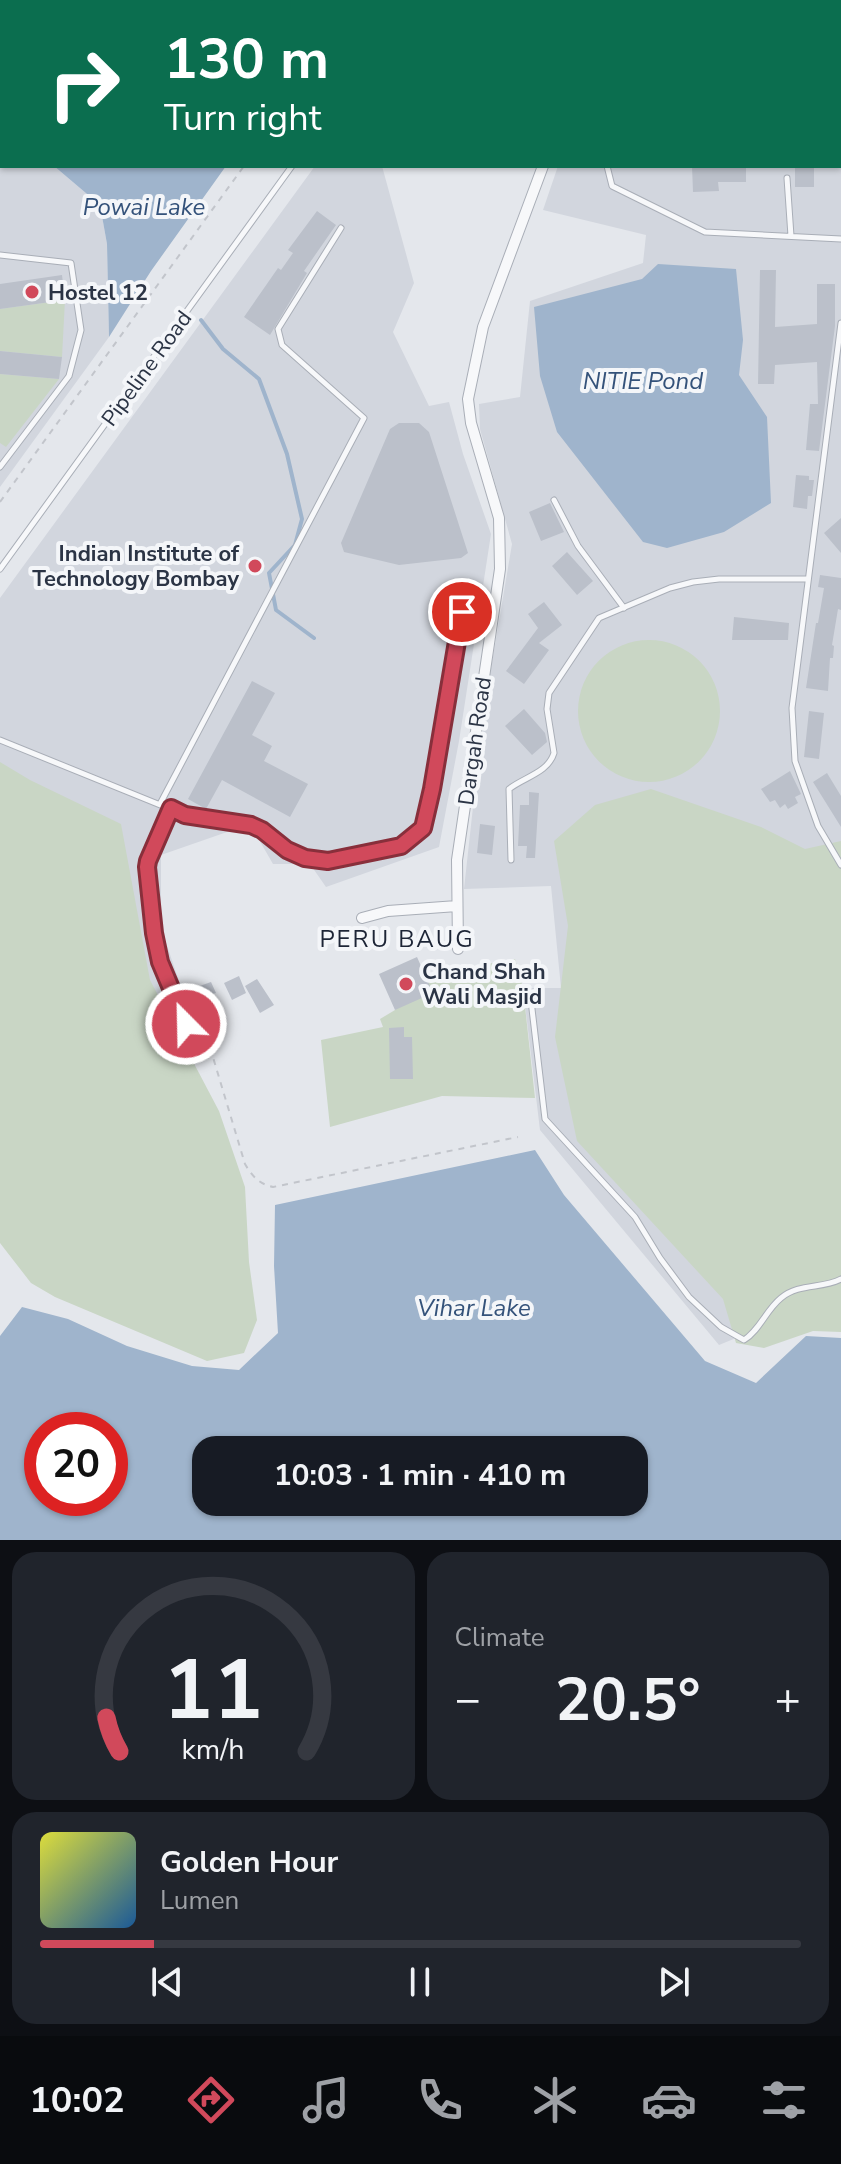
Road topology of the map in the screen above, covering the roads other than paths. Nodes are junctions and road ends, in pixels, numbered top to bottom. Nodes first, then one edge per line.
1 (291, 168) edge
2 (542, 168) edge
3 (608, 168) edge
4 (787, 178) dead end
5 (341, 228) dead end
6 (791, 236) junction
7 (841, 239) edge
8 (0, 255) edge
9 (841, 323) edge
10 (0, 467) edge
11 (554, 500) dead end
12 (0, 569) edge
13 (808, 579) junction
14 (467, 582) dead end
15 (624, 608) junction
16 (0, 740) edge
17 (160, 804) junction
18 (171, 808) junction
19 (511, 860) dead end
20 (841, 865) edge
21 (457, 906) junction
22 (362, 918) dead end
23 (458, 949) dead end
24 (530, 992) dead end
25 (186, 1024) road end
26 (841, 1279) edge

1 - 12 lane, Pipeline Road
2 - 21 street, Dargah Road
3 - 6 lane
4 - 6 lane
5 - 17 lane
6 - 7 lane
8 - 10 lane
9 - 13 lane
11 - 15 lane
13 - 15 lane
13 - 20 lane
14 - 18 lane
15 - 19 lane
16 - 17 lane
17 - 18 lane
18 - 25 lane
21 - 22 street
21 - 23 street, Dargah Road
24 - 26 lane

